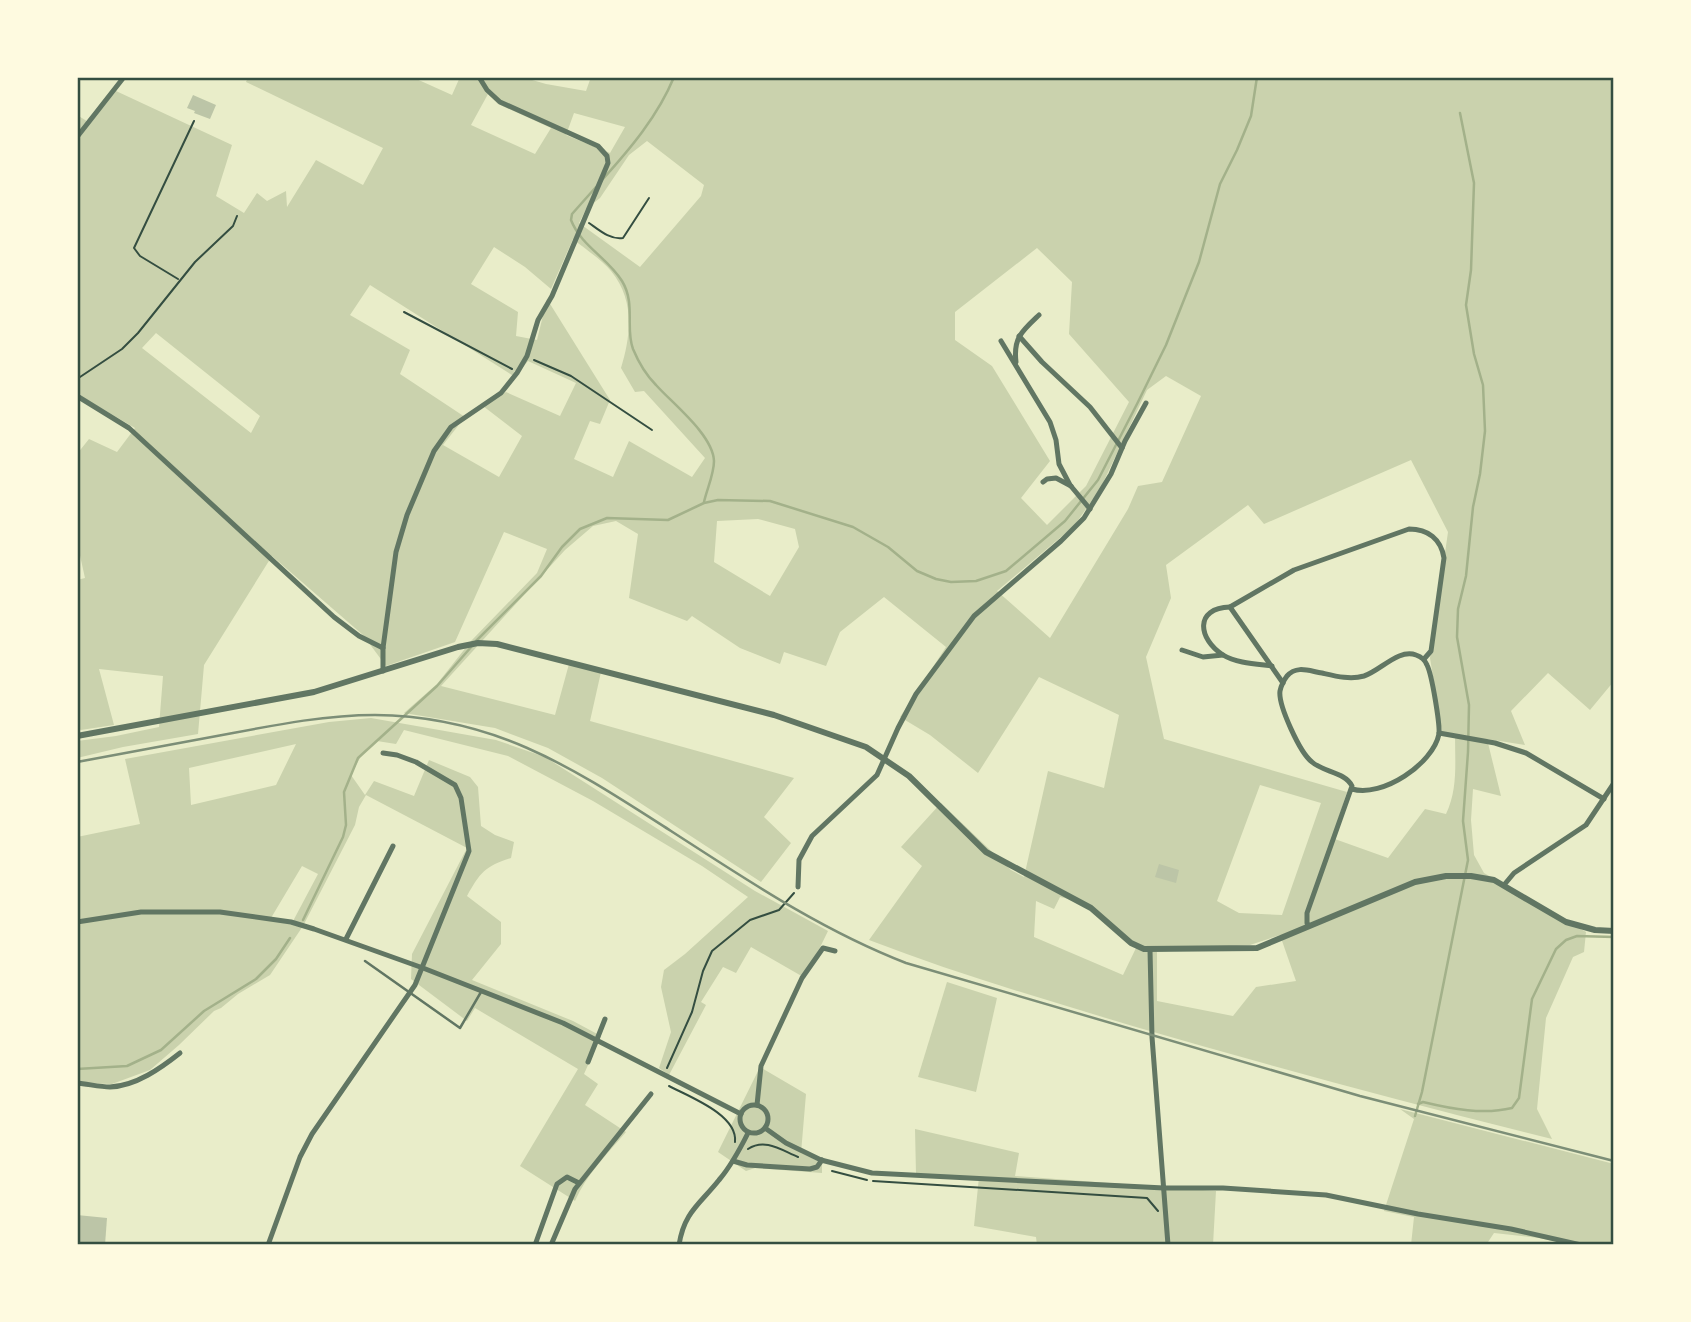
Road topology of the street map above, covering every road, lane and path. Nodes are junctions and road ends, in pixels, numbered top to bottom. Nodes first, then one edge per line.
1 (124, 77) edge
2 (478, 77) edge
3 (194, 121) dead end
4 (77, 136) edge
5 (649, 198) dead end
6 (237, 216) dead end
7 (584, 220) junction
8 (180, 280) junction
9 (404, 312) dead end
10 (1039, 315) dead end
11 (1019, 336) junction
12 (1001, 341) dead end
13 (527, 356) junction
14 (1016, 367) junction
15 (519, 370) junction
16 (77, 379) edge
17 (77, 396) edge
18 (1146, 403) dead end
19 (652, 430) dead end
20 (1121, 447) junction
21 (1043, 482) dead end
22 (1071, 486) junction
23 (1090, 509) junction
24 (1230, 607) junction
25 (383, 648) junction
26 (1182, 650) dead end
27 (1223, 655) junction
28 (1423, 659) junction
29 (1272, 666) junction
30 (383, 671) junction
31 (1283, 683) junction
32 (1439, 733) junction
33 (77, 736) edge
34 (383, 753) dead end
35 (885, 758) junction
36 (1614, 783) edge
37 (1352, 789) junction
38 (1604, 799) junction
39 (393, 846) dead end
40 (1504, 885) junction
41 (798, 887) joint
42 (77, 922) edge
43 (1309, 926) junction
44 (1614, 931) edge
45 (346, 939) junction
46 (1150, 950) junction
47 (835, 951) dead end
48 (365, 961) dead end
49 (423, 968) junction
50 (410, 992) junction
51 (481, 992) junction
52 (605, 1019) dead end
53 (597, 1039) junction
54 (180, 1053) dead end
55 (588, 1062) dead end
56 (662, 1078) junction
57 (77, 1083) edge
58 (651, 1094) dead end
59 (757, 1105) junction
60 (741, 1114) junction
61 (765, 1128) junction
62 (748, 1133) junction
63 (734, 1147) dead end
64 (822, 1160) junction
65 (733, 1161) junction
66 (579, 1183) junction
67 (1164, 1188) junction
68 (268, 1245) edge
69 (535, 1245) edge
70 (551, 1245) edge
71 (679, 1245) edge
72 (1168, 1245) edge
73 (1581, 1245) edge

1 - 4 street
2 - 7 street
3 - 8 path
5 - 7 path
6 - 8 path
7 - 13 street
8 - 16 path
9 - 15 path
10 - 11 street
11 - 14 street
11 - 20 street
12 - 14 street
13 - 15 street
13 - 19 path
14 - 22 street
15 - 25 street
17 - 25 street
18 - 20 street
20 - 23 street
21 - 22 street
22 - 23 street
23 - 35 street
24 - 27 street
24 - 28 street
24 - 29 street
25 - 30 street
26 - 27 street
27 - 29 street
28 - 31 street
28 - 32 street
29 - 31 street
30 - 33 street
30 - 35 street
31 - 37 street
32 - 37 street
32 - 38 street
34 - 49 street
35 - 41 street
35 - 46 street
36 - 38 street
37 - 43 street
38 - 40 street
39 - 45 street
40 - 43 street
40 - 44 street
41 - 56 path
42 - 45 street
43 - 46 street
45 - 49 street
46 - 67 street
47 - 59 street
48 - 50 lane
49 - 50 street
49 - 51 street
50 - 51 lane
50 - 68 street
51 - 53 street
52 - 53 street
53 - 55 street
53 - 56 street
54 - 57 street
56 - 60 street
56 - 63 path
58 - 66 street
59 - 60 street
59 - 61 street
60 - 62 street
61 - 62 street
61 - 64 street
62 - 65 street
64 - 65 street
64 - 67 street
65 - 71 street
66 - 69 street
66 - 70 street
67 - 72 street
67 - 73 street

